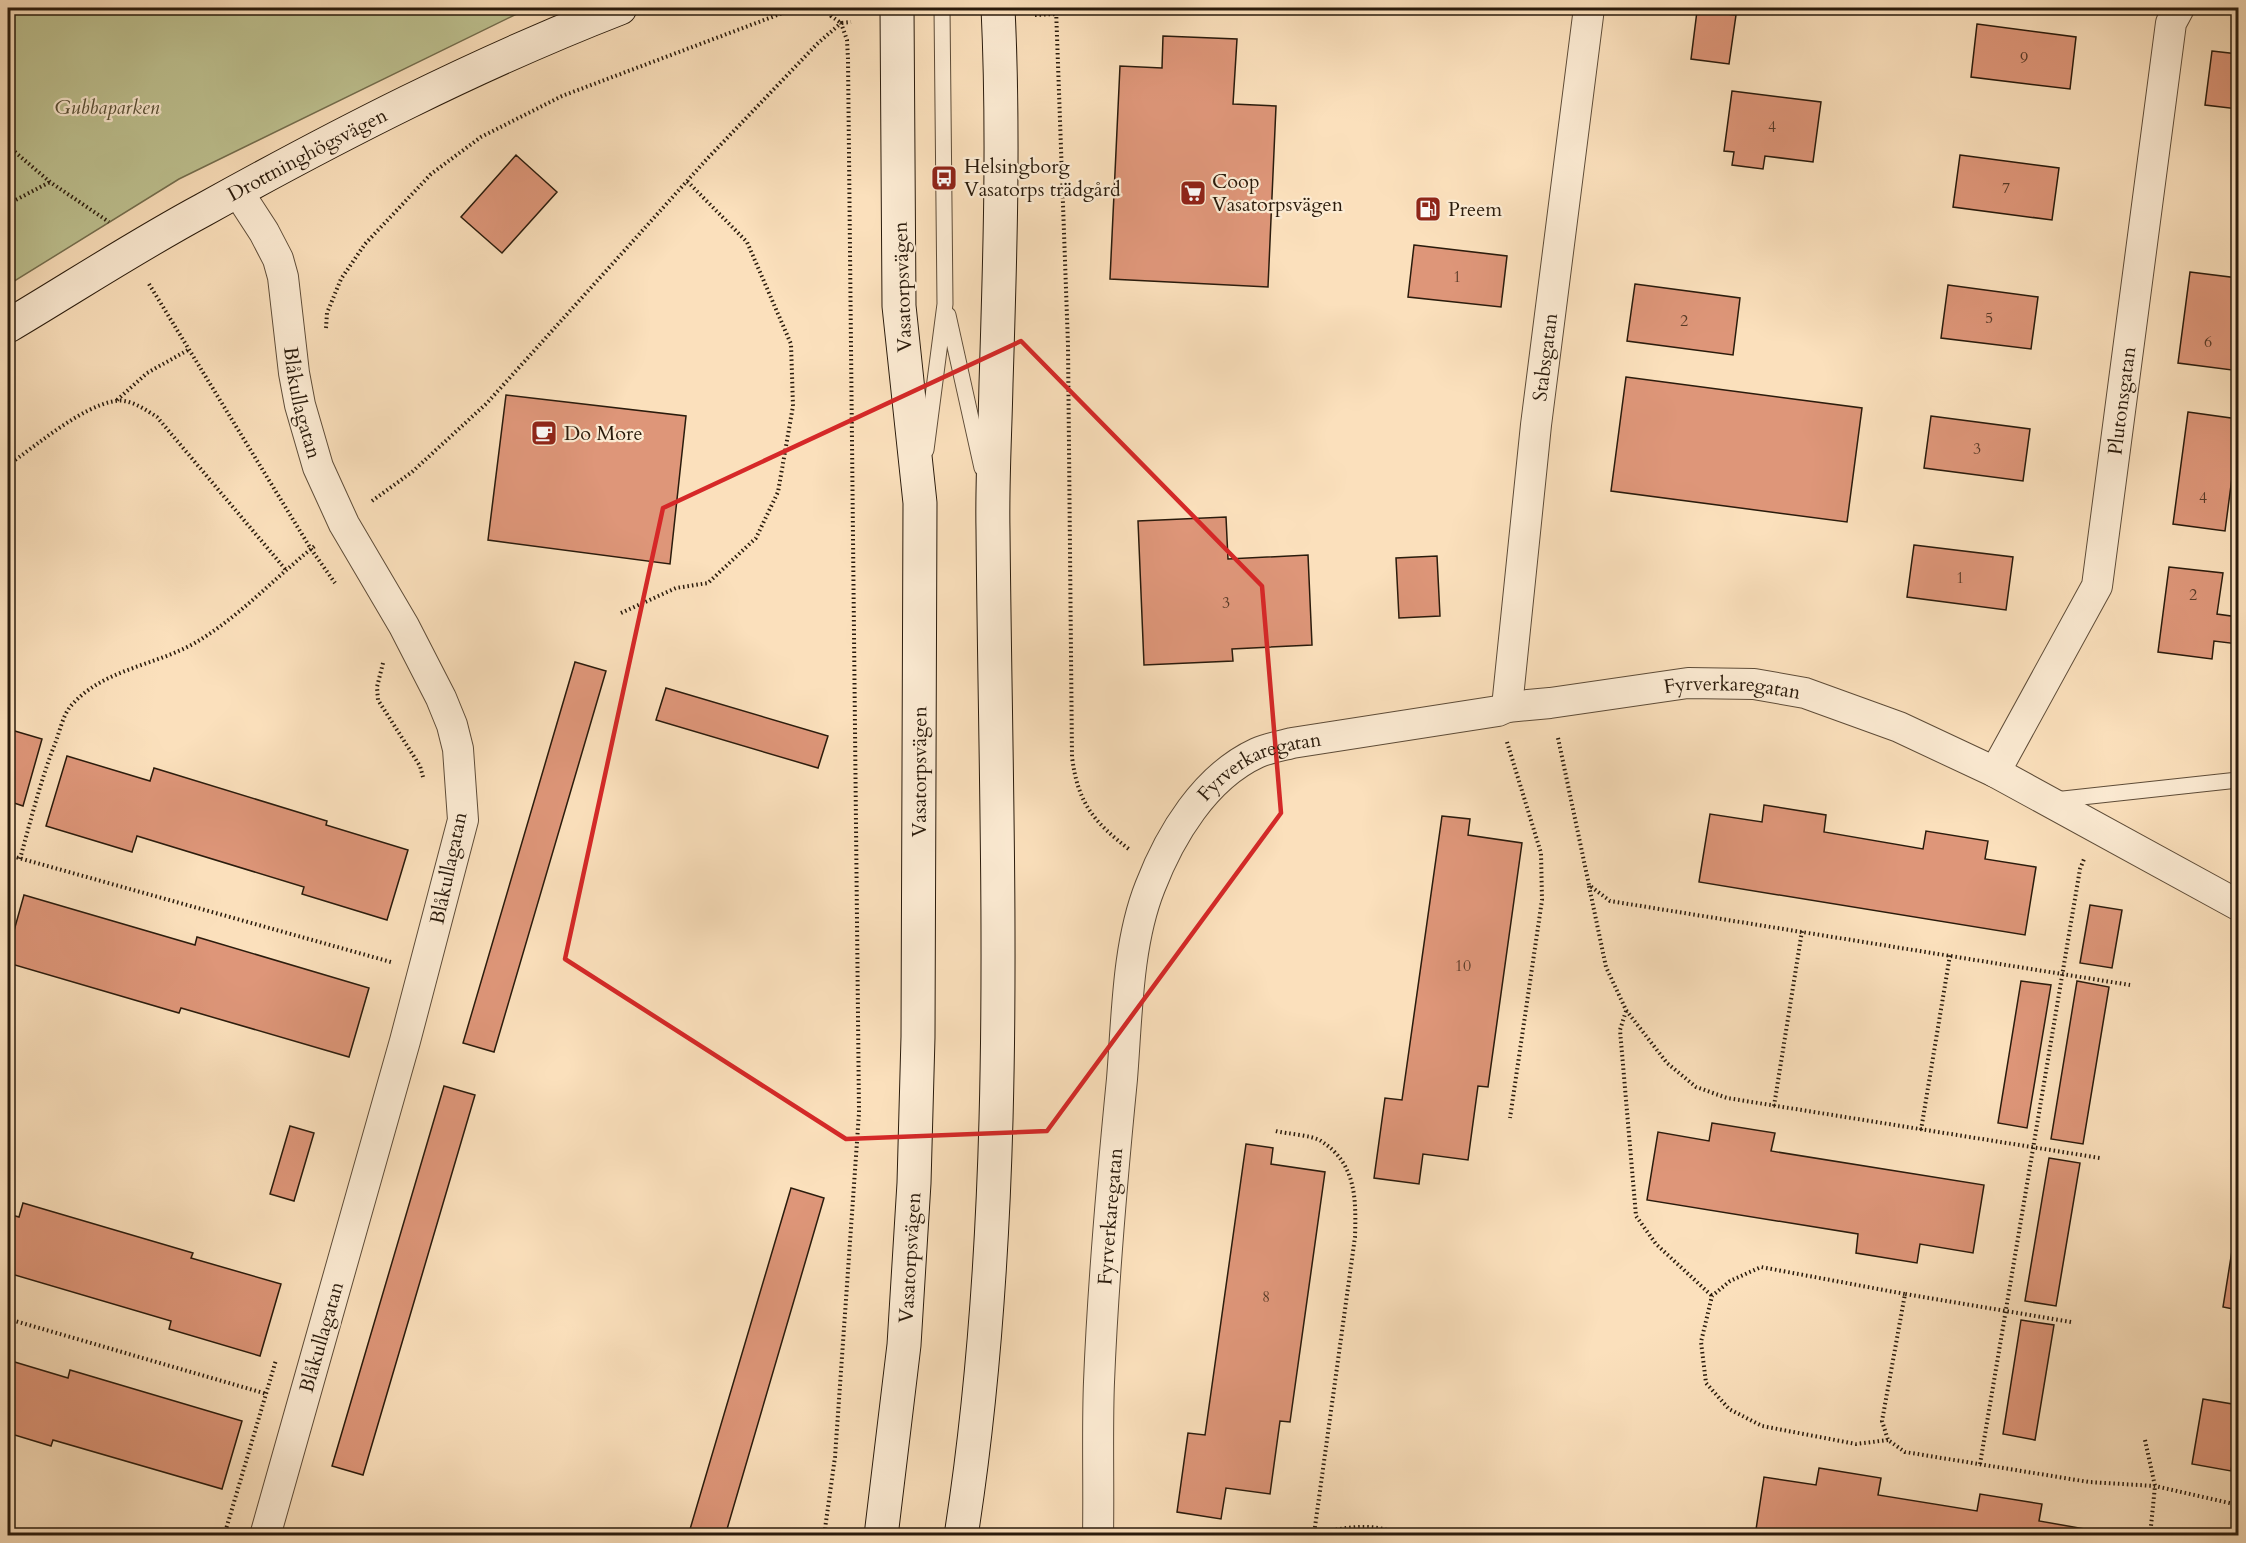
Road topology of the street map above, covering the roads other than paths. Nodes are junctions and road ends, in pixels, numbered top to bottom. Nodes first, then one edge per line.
1 (620, 8) edge
2 (897, 8) edge
3 (942, 8) edge
4 (998, 8) edge
5 (1589, 8) edge
6 (2180, 8) edge
7 (238, 192) junction
8 (945, 304) junction
9 (8, 327) edge
10 (920, 503) junction
11 (993, 517) junction
12 (1502, 709) junction
13 (1995, 772) junction
14 (2238, 780) edge
15 (2046, 801) junction
16 (2238, 905) edge
17 (265, 1536) edge
18 (880, 1536) edge
19 (961, 1536) edge
20 (1098, 1536) edge

1 - 7 main road, Drottninghögsvägen
2 - 10 main road, Vasatorpsvägen
3 - 8 lane
4 - 11 main road
5 - 12 street, Stabsgatan
6 - 13 street, Plutonsgatan
7 - 9 main road, Drottninghögsvägen
7 - 17 street, Blåkullagatan
8 - 10 lane
8 - 11 lane
10 - 18 main road, Vasatorpsvägen
11 - 19 main road
12 - 13 street, Fyrverkaregatan
12 - 20 street, Fyrverkaregatan
13 - 15 street, Fyrverkaregatan
14 - 15 lane
15 - 16 street, Fyrverkaregatan

